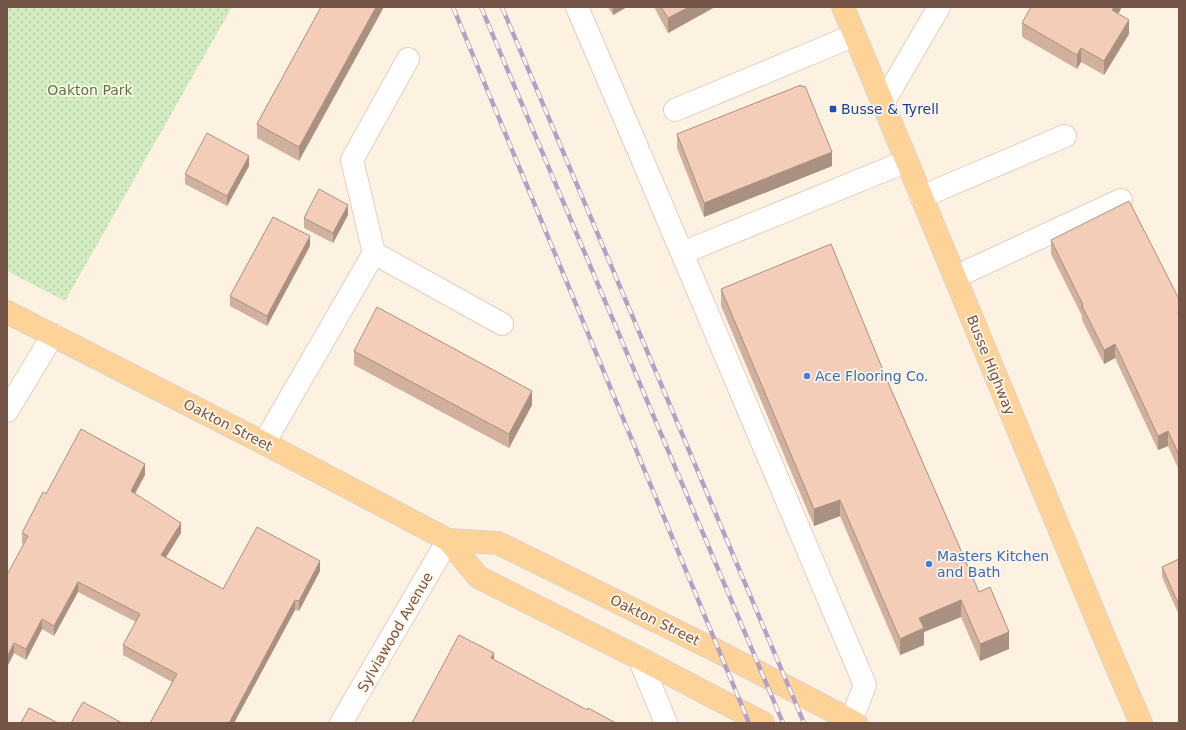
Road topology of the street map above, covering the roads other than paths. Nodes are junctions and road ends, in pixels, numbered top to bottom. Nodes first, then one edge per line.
1 (577, 7) edge
2 (843, 7) edge
3 (939, 7) edge
4 (855, 35) junction
5 (408, 58) dead end
6 (883, 103) junction
7 (675, 110) dead end
8 (1066, 136) dead end
9 (907, 161) junction
10 (921, 197) junction
11 (1121, 200) dead end
12 (374, 253) junction
13 (682, 253) junction
14 (955, 277) junction
15 (7, 312) edge
16 (502, 324) dead end
17 (52, 335) junction
18 (7, 411) edge
19 (264, 443) junction
20 (448, 540) junction
21 (639, 658) junction
22 (853, 722) edge
23 (341, 723) edge
24 (666, 723) edge
25 (763, 723) edge
26 (1141, 723) edge

1 - 13 street
2 - 4 main road, Busse Highway
3 - 6 street
4 - 6 main road, Busse Highway
4 - 7 street
5 - 12 street
6 - 9 main road, Busse Highway
8 - 10 street
9 - 10 main road, Busse Highway
9 - 13 street
10 - 14 main road, Busse Highway
11 - 14 street
12 - 16 street
12 - 19 street
13 - 22 street
14 - 26 main road, Busse Highway
15 - 17 main road, Oakton Street
17 - 18 street
17 - 19 main road, Oakton Street
19 - 20 main road, Oakton Street
20 - 21 main road, Oakton Street
20 - 22 main road, Oakton Street
20 - 23 street, Sylviawood Avenue
21 - 24 street
21 - 25 main road, Oakton Street

